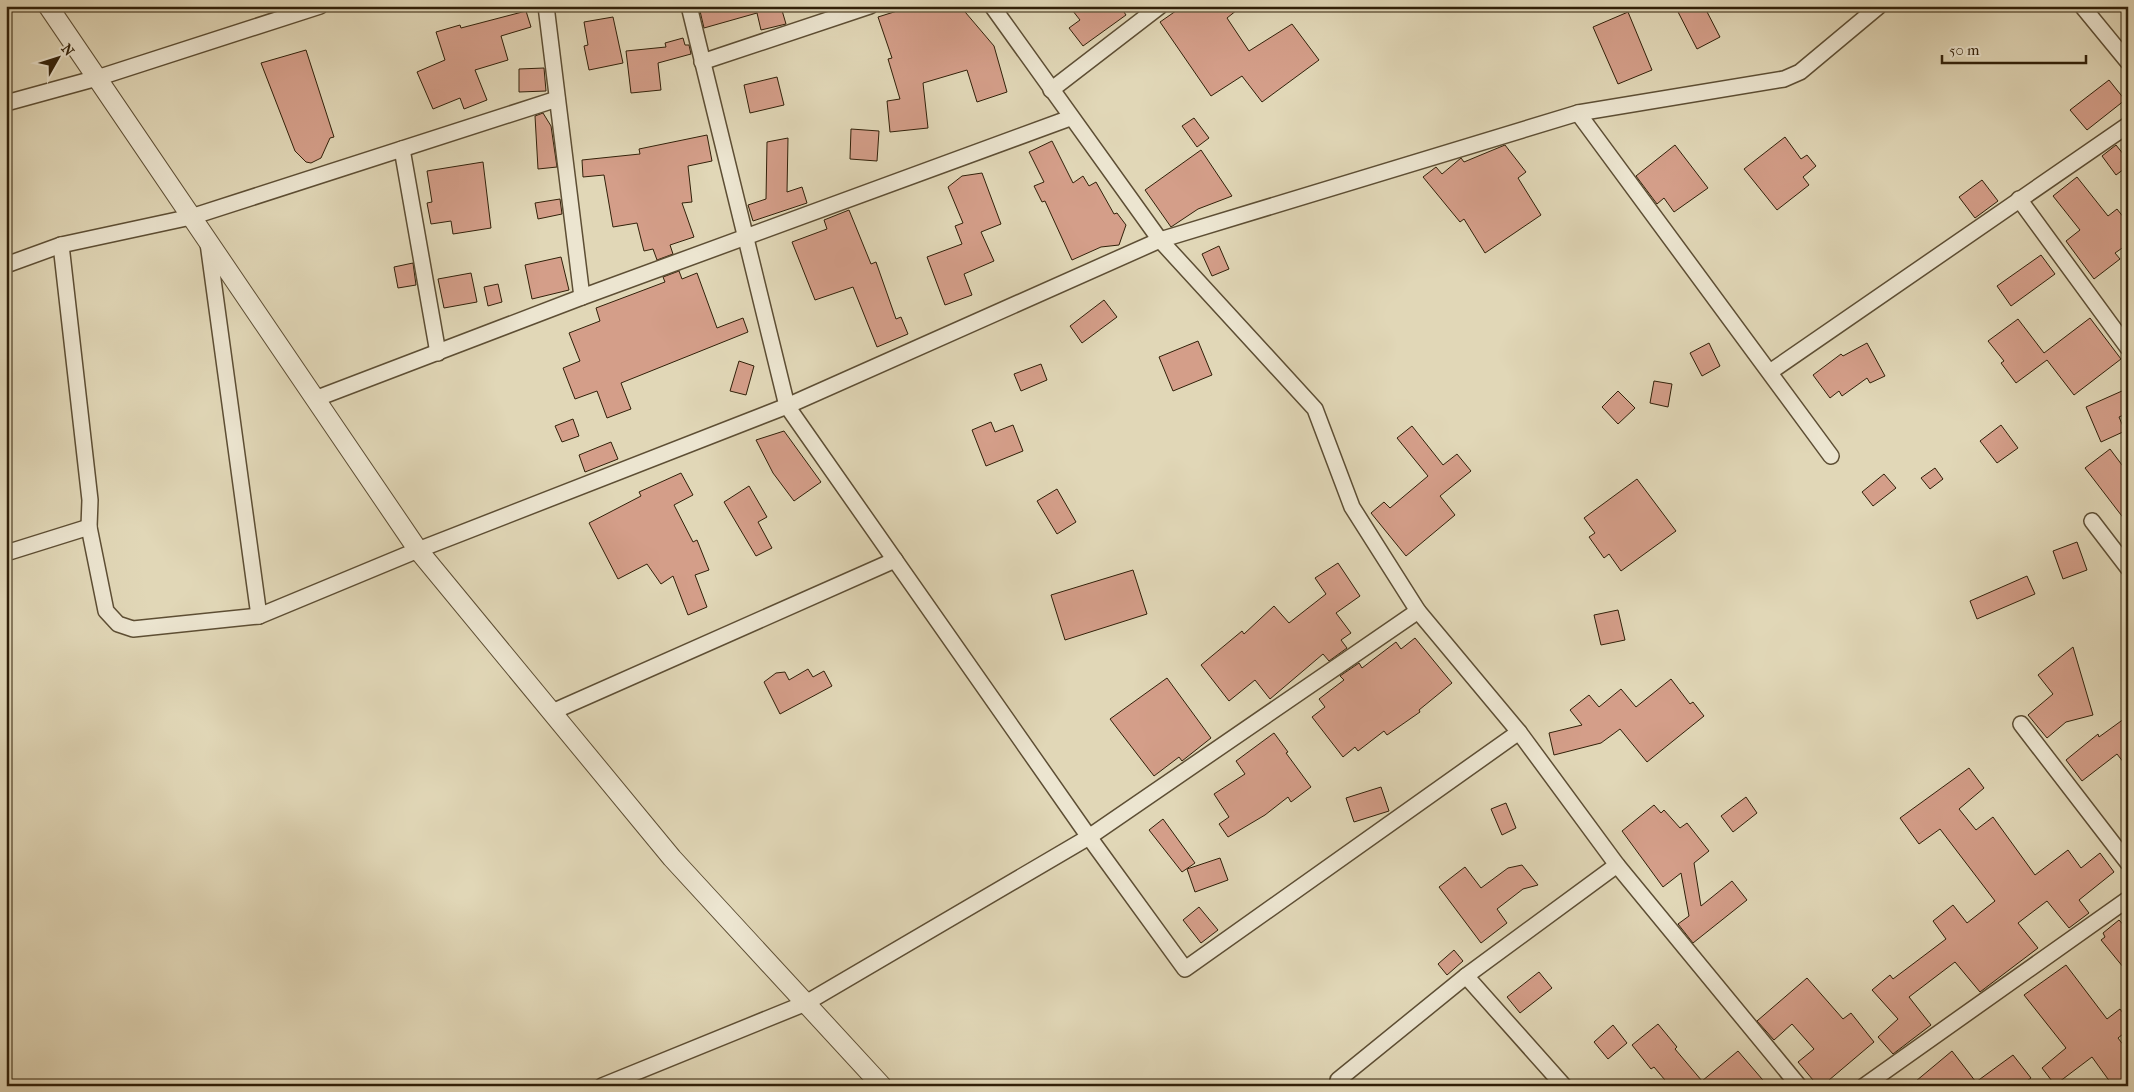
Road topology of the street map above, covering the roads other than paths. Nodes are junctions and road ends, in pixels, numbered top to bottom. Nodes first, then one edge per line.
1 (48, 6) edge
2 (320, 6) edge
3 (546, 6) edge
4 (689, 6) edge
5 (870, 6) edge
6 (992, 6) edge
7 (1160, 6) edge
8 (1879, 6) edge
9 (2082, 6) edge
10 (702, 62) junction
11 (2128, 62) edge
12 (97, 78) junction
13 (1051, 90) junction
14 (557, 99) junction
15 (6, 103) edge
16 (1578, 113) junction
17 (1070, 118) junction
18 (2128, 125) edge
19 (402, 149) junction
20 (2019, 199) junction
21 (191, 217) junction
22 (745, 237) junction
23 (1160, 240) junction
24 (208, 242) junction
25 (61, 245) junction
26 (6, 265) edge
27 (582, 297) junction
28 (2128, 348) edge
29 (438, 353) junction
30 (1770, 372) junction
31 (315, 399) junction
32 (787, 406) junction
33 (1831, 456) dead end
34 (2092, 521) dead end
35 (89, 527) junction
36 (418, 550) junction
37 (6, 553) edge
38 (895, 560) junction
39 (2128, 568) edge
40 (1418, 611) junction
41 (259, 616) junction
42 (552, 712) junction
43 (2020, 724) dead end
44 (1519, 732) junction
45 (1089, 838) junction
46 (2128, 863) edge
47 (1617, 865) junction
48 (2128, 898) edge
49 (1466, 976) junction
50 (806, 1004) junction
51 (1338, 1080) dead end
52 (602, 1086) edge
53 (882, 1086) edge
54 (1563, 1086) edge
55 (1799, 1086) edge
56 (1864, 1086) edge

1 - 12 street
2 - 12 street
3 - 14 street
4 - 10 street
5 - 10 street
6 - 13 street
7 - 13 street
8 - 16 street
9 - 11 street
10 - 22 street
12 - 15 street
12 - 21 street
13 - 17 street
14 - 19 street
14 - 27 street
16 - 23 street
16 - 30 street
17 - 22 street
17 - 23 street
18 - 20 street
19 - 21 street
19 - 29 street
20 - 28 street
20 - 30 street
21 - 24 street
21 - 25 street
22 - 27 street
22 - 32 street
23 - 32 street
23 - 40 street
24 - 31 street
24 - 41 street
25 - 26 street
25 - 35 street
27 - 29 street
29 - 31 street
30 - 33 street
31 - 36 street
32 - 36 street
32 - 38 street
34 - 39 street
35 - 37 street
35 - 41 street
36 - 41 street
36 - 42 street
38 - 42 street
38 - 45 street
40 - 44 street
40 - 45 street
42 - 50 street
43 - 46 street
44 - 45 street
44 - 47 street
45 - 50 street
47 - 49 street
47 - 55 street
48 - 56 street
49 - 51 street
49 - 54 street
50 - 52 street
50 - 53 street

